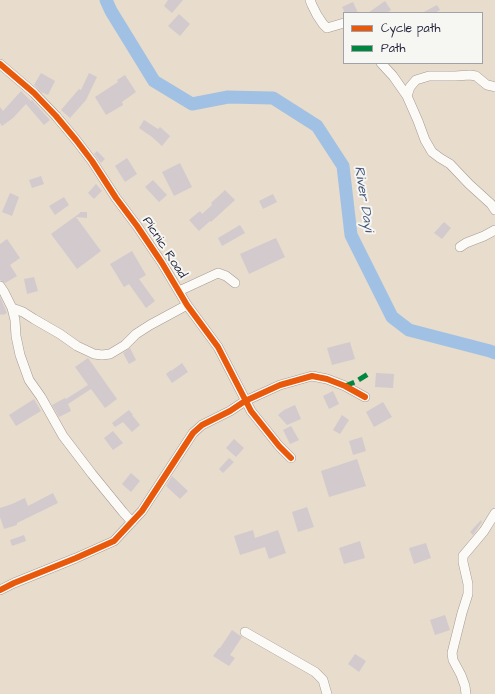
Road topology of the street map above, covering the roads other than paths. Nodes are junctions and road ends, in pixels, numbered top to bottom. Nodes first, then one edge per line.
1 (310, 0) edge
2 (343, 23) edge
3 (0, 64) edge
4 (382, 64) edge
5 (495, 87) edge
6 (407, 96) junction
7 (495, 210) edge
8 (495, 230) edge
9 (460, 247) dead end
10 (235, 283) dead end
11 (0, 286) edge
12 (179, 291) junction
13 (187, 305) junction
14 (12, 308) junction
15 (365, 397) dead end
16 (246, 401) junction
17 (291, 458) dead end
18 (495, 513) edge
19 (132, 522) junction
20 (0, 590) edge
21 (245, 632) dead end
22 (327, 694) edge
23 (466, 694) edge

1 - 2 street
3 - 12 street, Picnic Road
4 - 6 street
5 - 6 street
6 - 7 street
8 - 9 street
10 - 12 street
11 - 14 street
12 - 13 street, Picnic Road
13 - 14 street
13 - 16 street, Picnic Road
14 - 19 street
15 - 16 street
16 - 17 street, Picnic Road
16 - 19 street
18 - 23 street
19 - 20 street
21 - 22 street

